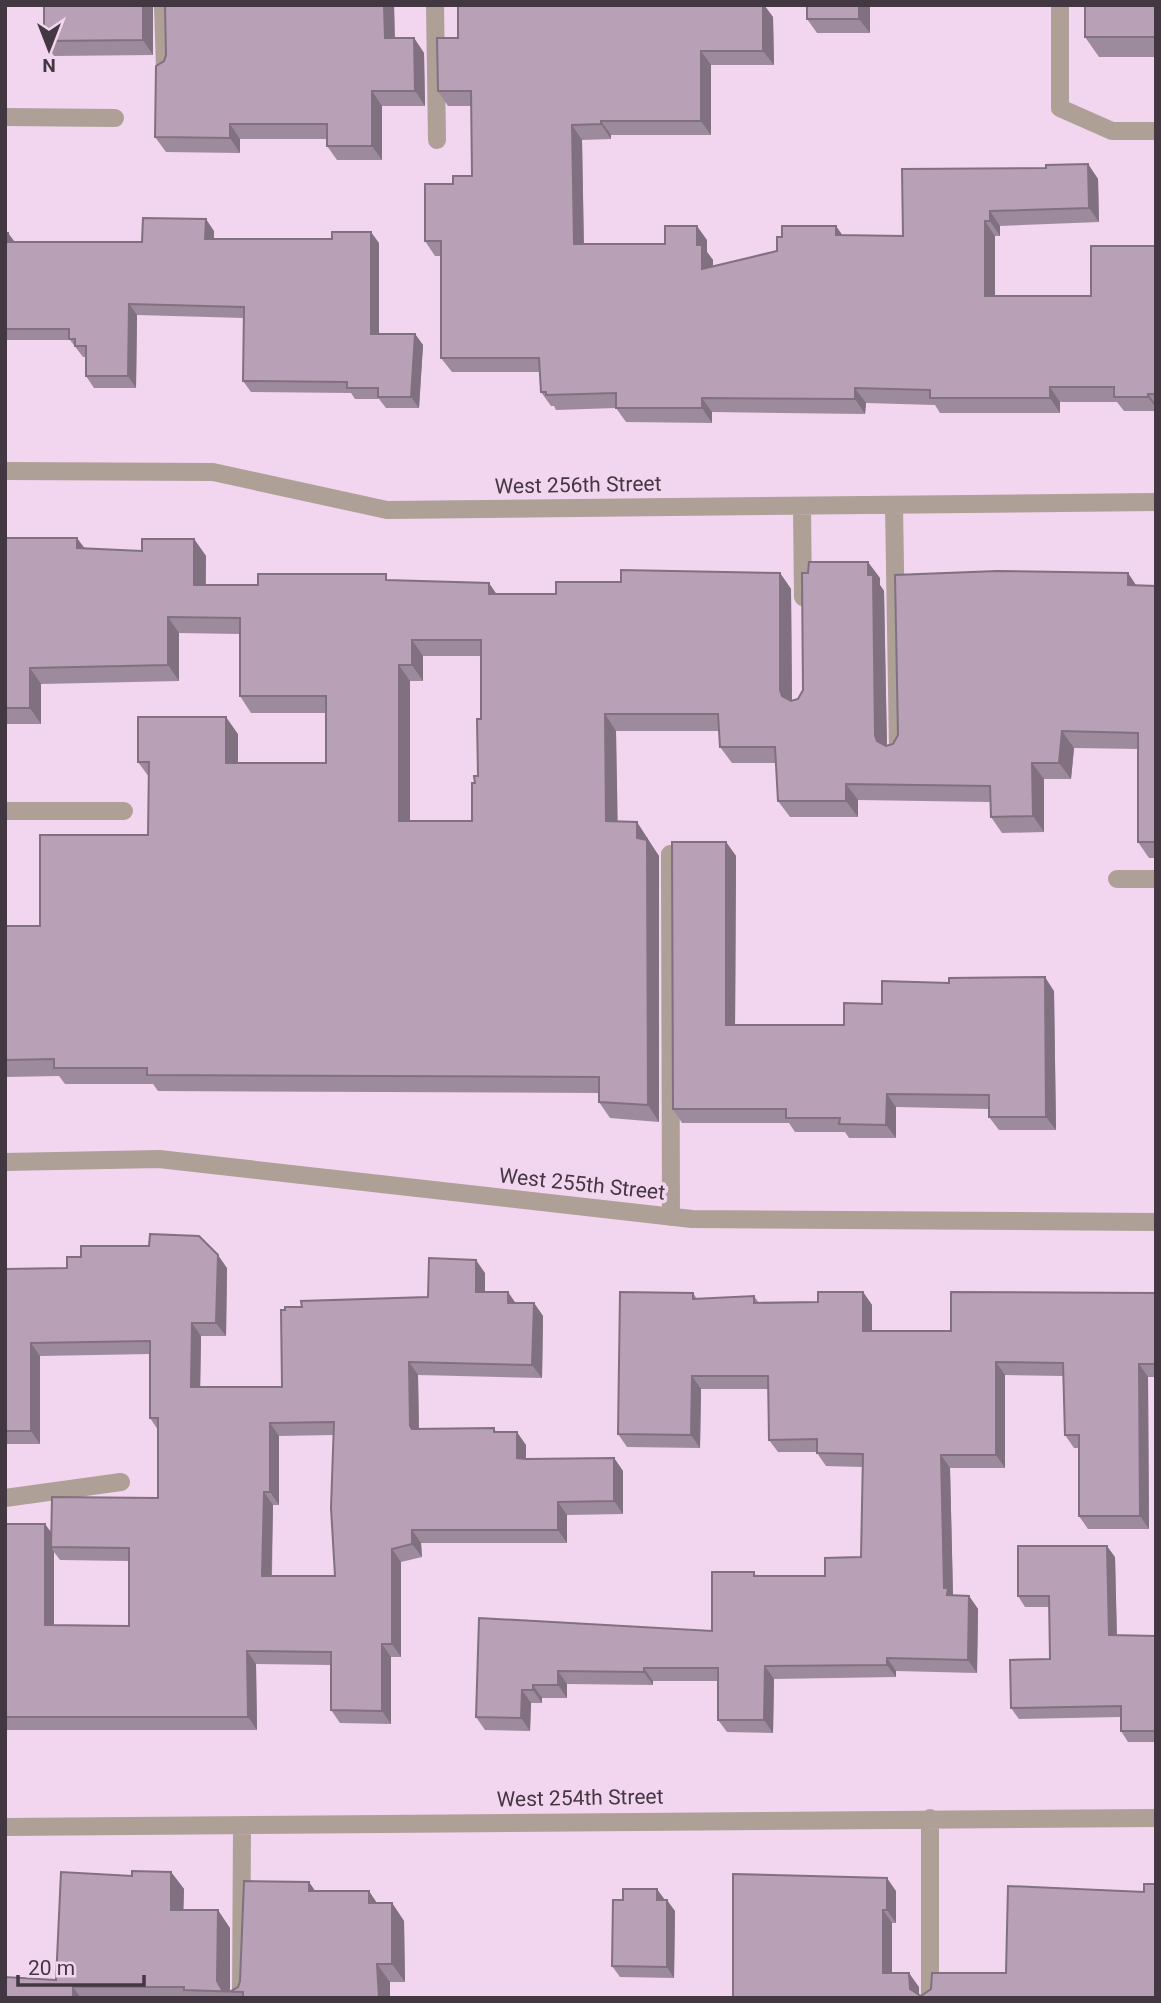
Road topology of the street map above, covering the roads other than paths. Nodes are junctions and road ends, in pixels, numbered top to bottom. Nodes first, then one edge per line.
1 (163, 5) edge
2 (435, 5) edge
3 (1060, 5) edge
4 (165, 69) edge
5 (5, 117) edge
6 (115, 118) dead end
7 (1156, 131) edge
8 (437, 140) dead end
9 (5, 471) edge
10 (1156, 502) edge
11 (894, 505) junction
12 (802, 506) junction
13 (803, 611) edge
14 (898, 751) edge
15 (5, 811) edge
16 (124, 811) dead end
17 (670, 854) edge
18 (1117, 879) dead end
19 (1156, 879) edge
20 (5, 1162) edge
21 (671, 1217) junction
22 (1156, 1222) edge
23 (121, 1482) dead end
24 (5, 1498) edge
25 (930, 1818) junction
26 (1156, 1818) edge
27 (242, 1825) junction
28 (5, 1827) edge
29 (241, 1998) edge
30 (930, 1998) edge

1 - 4 street
2 - 8 street
3 - 7 street
5 - 6 street
9 - 12 street, West 256th Street
10 - 11 street, West 256th Street
11 - 12 street, West 256th Street
11 - 14 street
12 - 13 street
15 - 16 street
17 - 21 street
18 - 19 street
20 - 21 street, West 255th Street
21 - 22 street, West 255th Street
23 - 24 street
25 - 26 street, West 254th Street
25 - 27 street, West 254th Street
25 - 30 street
27 - 28 street, West 254th Street
27 - 29 street

